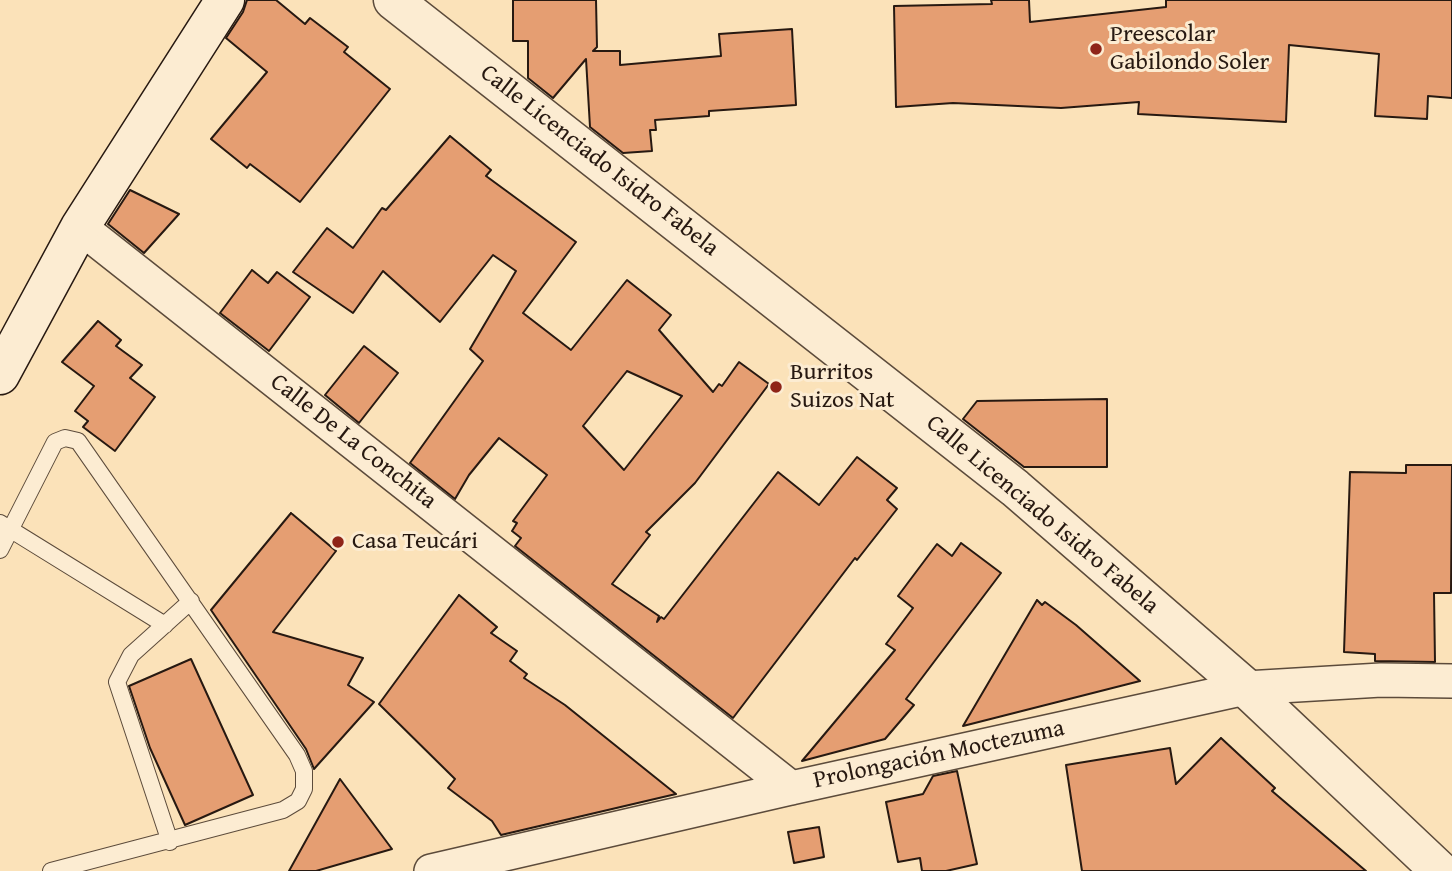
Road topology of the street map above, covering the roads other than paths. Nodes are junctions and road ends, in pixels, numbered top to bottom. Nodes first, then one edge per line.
1 (225, 0) edge
2 (393, 0) edge
3 (80, 227) junction
4 (0, 376) edge
5 (6, 526) edge
6 (0, 550) edge
7 (191, 601) junction
8 (165, 625) junction
9 (1452, 681) edge
10 (1246, 688) junction
11 (791, 788) junction
12 (170, 842) junction
13 (51, 871) edge
14 (431, 871) edge
15 (1440, 871) edge

1 - 3 street
2 - 10 street, Calle Licenciado Isidro Fabela
3 - 4 street
3 - 11 street, Calle De La Conchita
5 - 6 lane
5 - 7 lane
5 - 8 lane
7 - 8 lane
7 - 12 lane
8 - 12 lane
9 - 10 street, Prolongación Moctezuma
10 - 11 street, Prolongación Moctezuma
10 - 15 street, Calle Licenciado Isidro Fabela
11 - 14 street, Prolongación Moctezuma
12 - 13 lane

